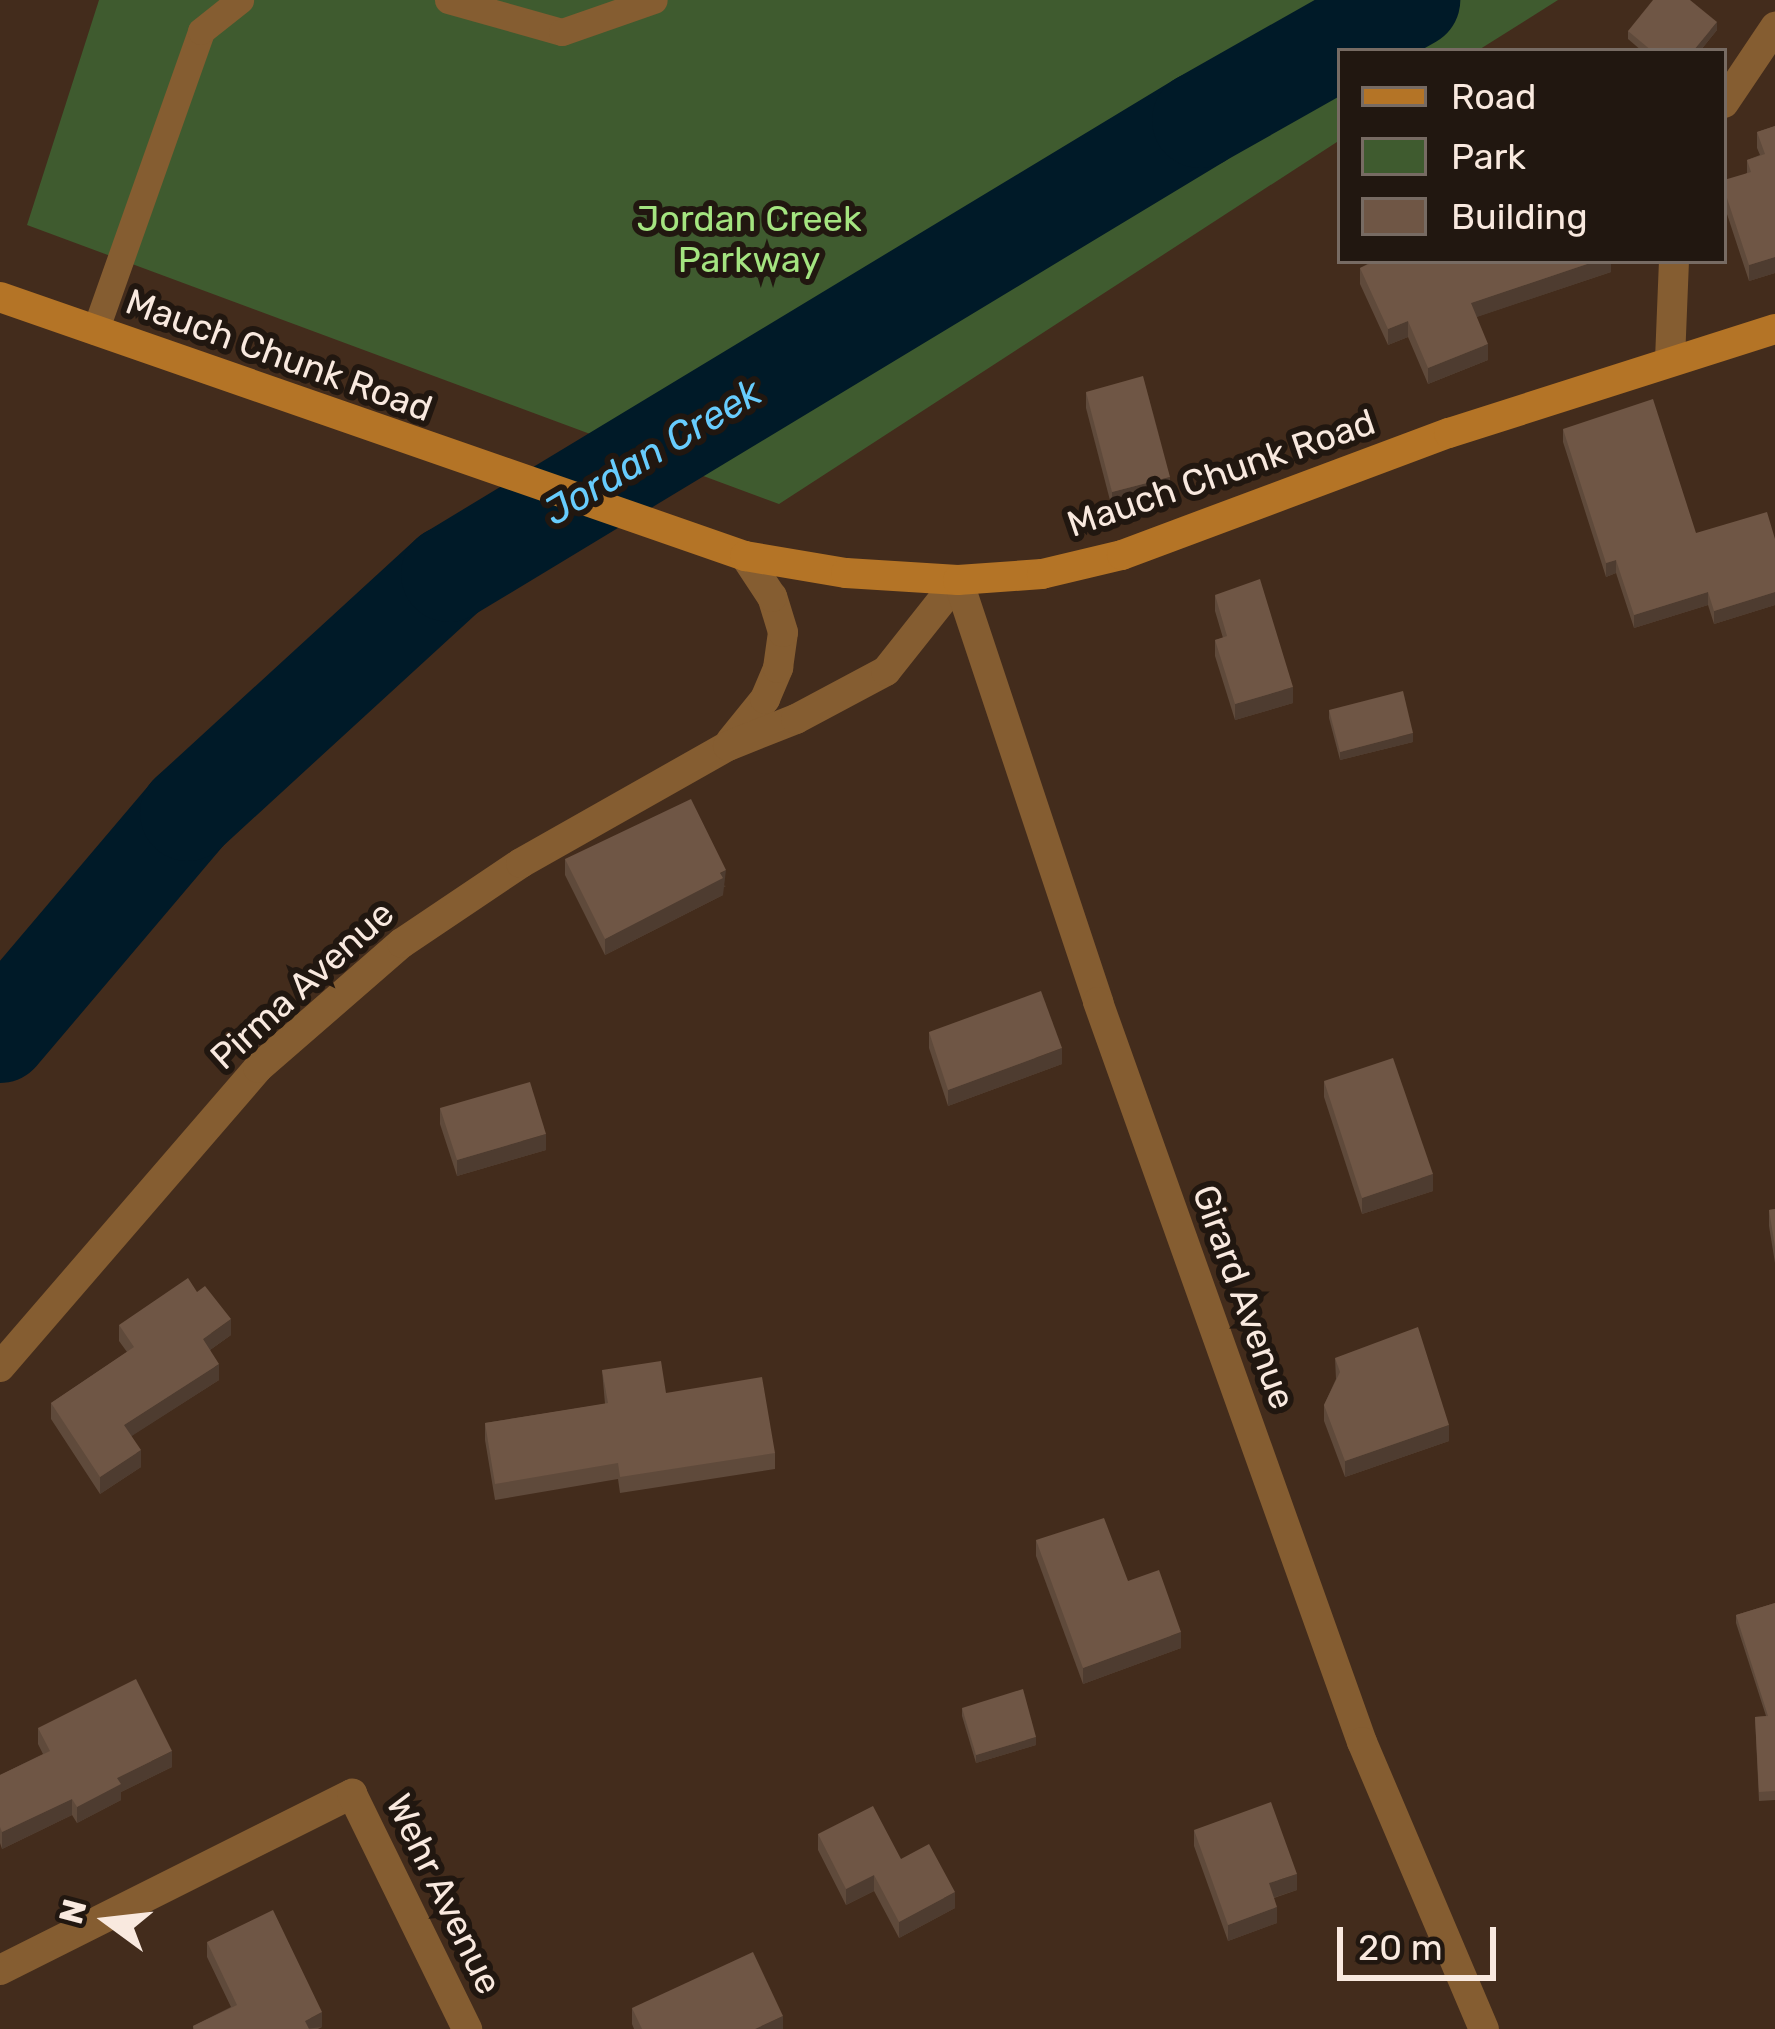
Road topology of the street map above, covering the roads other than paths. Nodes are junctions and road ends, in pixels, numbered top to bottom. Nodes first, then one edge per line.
1 (241, 0) edge
2 (448, 0) edge
3 (654, 0) edge
4 (1775, 27) edge
5 (1727, 99) edge
6 (1674, 264) edge
7 (0, 297) edge
8 (1775, 329) edge
9 (95, 331) junction
10 (1670, 360) junction
11 (745, 556) junction
12 (958, 580) junction
13 (728, 746) junction
14 (0, 1367) edge
15 (0, 1970) edge
16 (466, 2029) edge
17 (1484, 2029) edge

1 - 9 lane
2 - 3 lane
4 - 5 street
6 - 10 street
7 - 9 main road, Mauch Chunk Road
8 - 10 main road, Mauch Chunk Road
9 - 11 main road, Mauch Chunk Road
10 - 12 main road, Mauch Chunk Road
11 - 12 main road, Mauch Chunk Road
11 - 13 street, Pirma Avenue
12 - 13 street, Pirma Avenue
12 - 17 street, Girard Avenue
13 - 14 street, Pirma Avenue
15 - 16 street, Wehr Avenue

